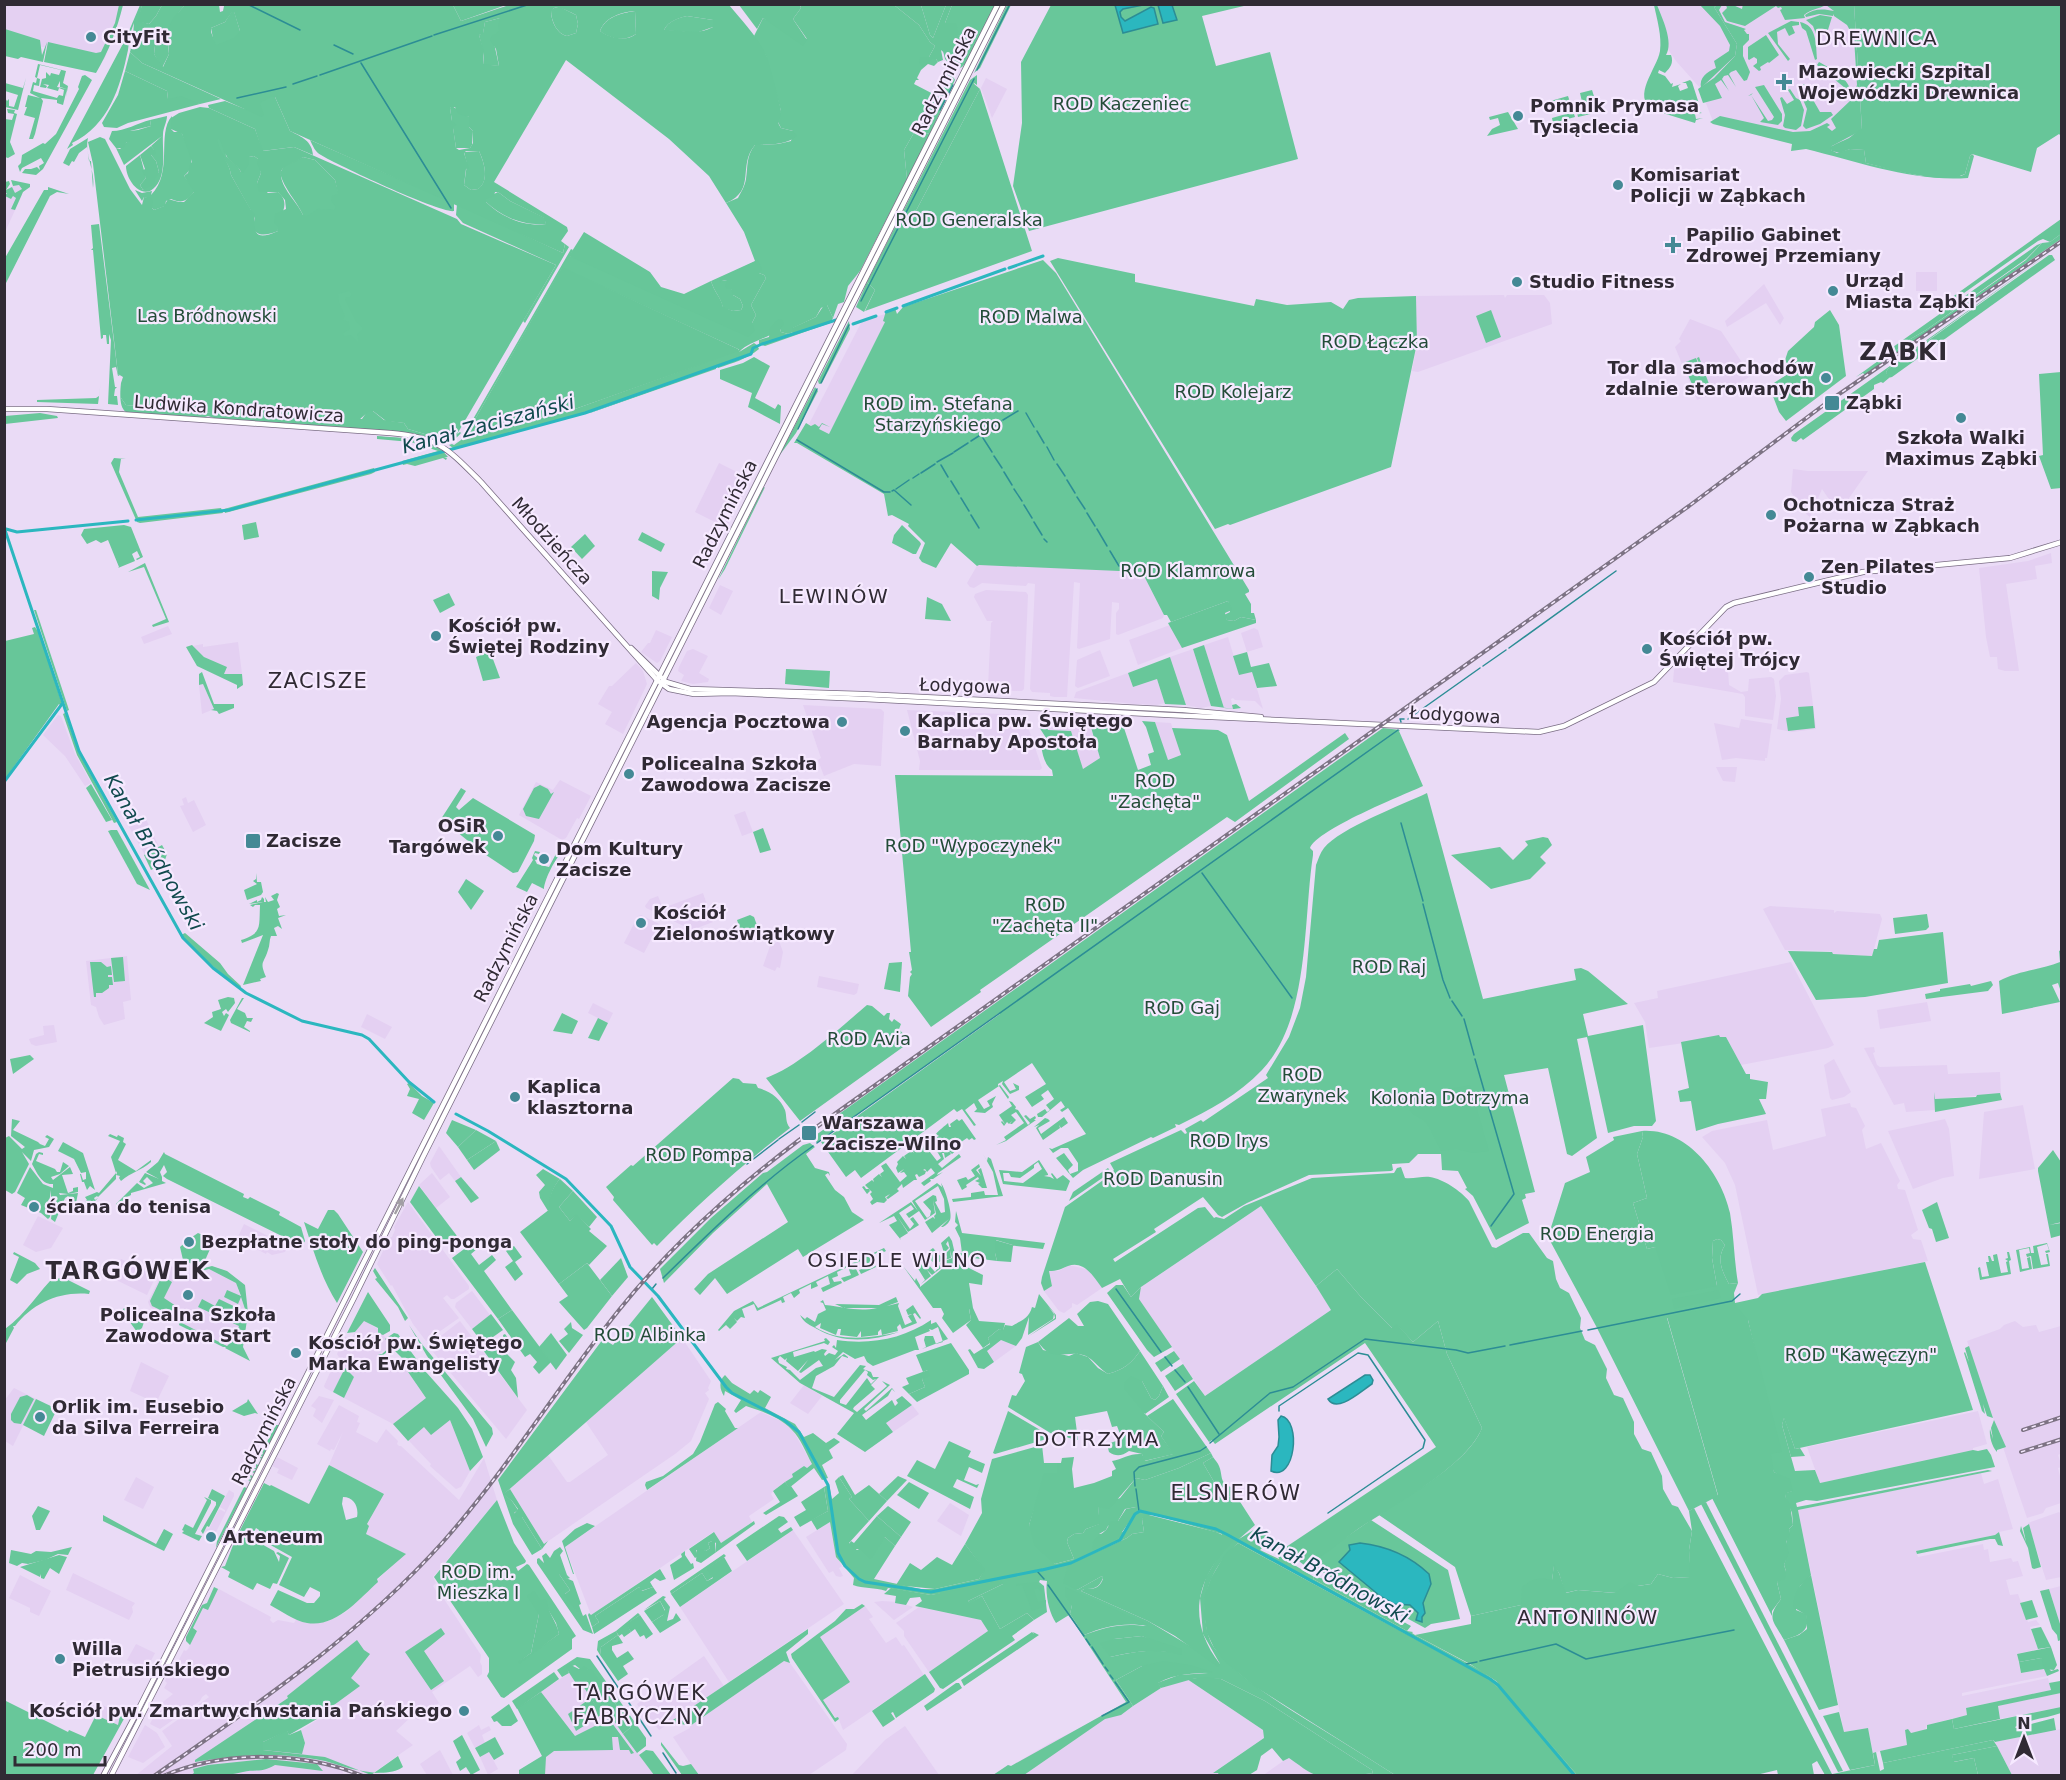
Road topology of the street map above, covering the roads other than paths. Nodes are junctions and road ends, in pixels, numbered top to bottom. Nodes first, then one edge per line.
1 (998, 4) edge
2 (1004, 4) edge
3 (4, 410) edge
4 (451, 452) joint
5 (2061, 542) edge
6 (660, 680) junction
7 (789, 693) junction
8 (1069, 704) junction
9 (1060, 708) junction
10 (1272, 719) junction
11 (226, 1542) junction
12 (103, 1776) edge
13 (111, 1776) edge

1 - 6 main road, Radzymińska
2 - 6 main road, Radzymińska
3 - 4 main road, Ludwika Kondratowicza
4 - 6 main road, Młodzieńcza
5 - 10 main road, Łodygowa
6 - 7 main road, Łodygowa
6 - 11 main road, Radzymińska
7 - 8 main road, Łodygowa
7 - 9 main road, Łodygowa
8 - 9 main road
8 - 10 main road, Łodygowa
9 - 10 main road, Łodygowa
11 - 12 main road, Radzymińska
11 - 13 main road, Radzymińska

